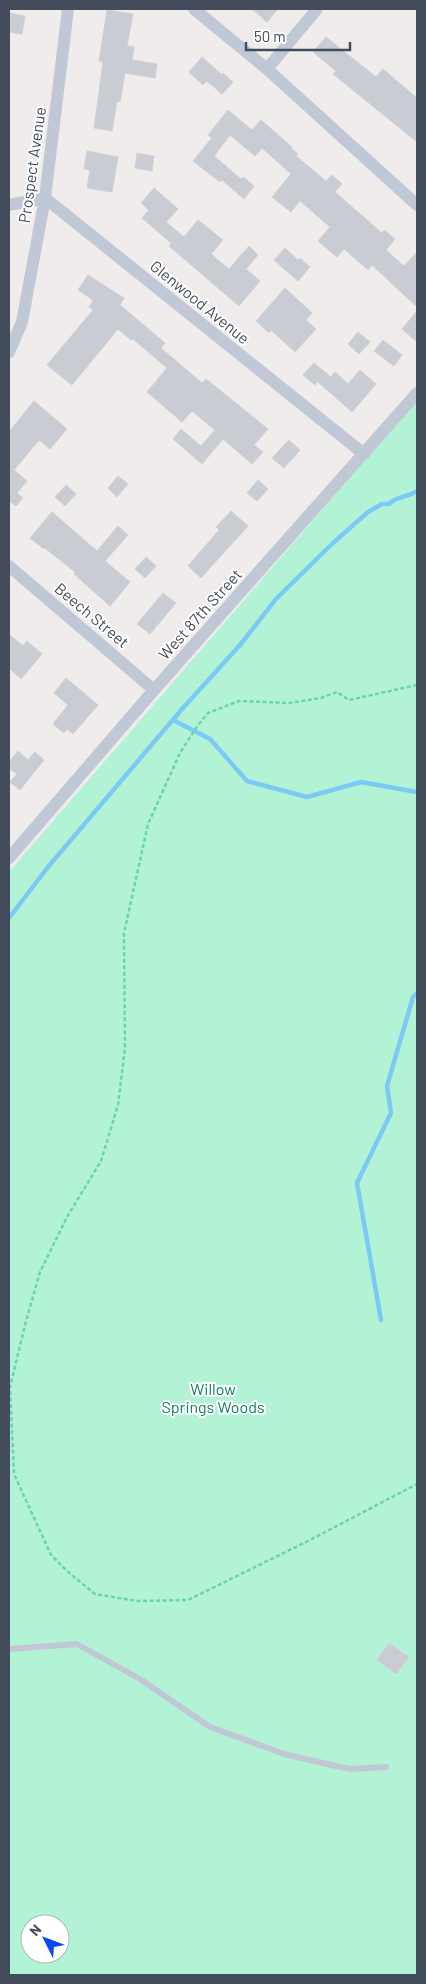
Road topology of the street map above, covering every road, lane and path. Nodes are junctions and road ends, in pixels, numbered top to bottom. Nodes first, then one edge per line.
1 (68, 9) edge
2 (194, 9) edge
3 (317, 9) edge
4 (268, 69) junction
5 (46, 198) junction
6 (9, 205) edge
7 (417, 205) edge
8 (9, 352) edge
9 (417, 393) edge
10 (364, 454) junction
11 (9, 566) edge
12 (417, 685) edge
13 (154, 690) junction
14 (9, 858) edge
15 (10, 1406) edge
16 (417, 1484) edge
17 (9, 1649) edge
18 (386, 1767) dead end

1 - 5 street, Prospect Avenue
2 - 4 street
3 - 4 street
4 - 7 street
5 - 6 street
5 - 8 street, Prospect Avenue
5 - 10 street, Glenwood Avenue
9 - 10 street, West 87th Street
10 - 13 street, West 87th Street
11 - 13 street, Beech Street
12 - 15 path
13 - 14 street, West 87th Street
15 - 16 path
17 - 18 lane

